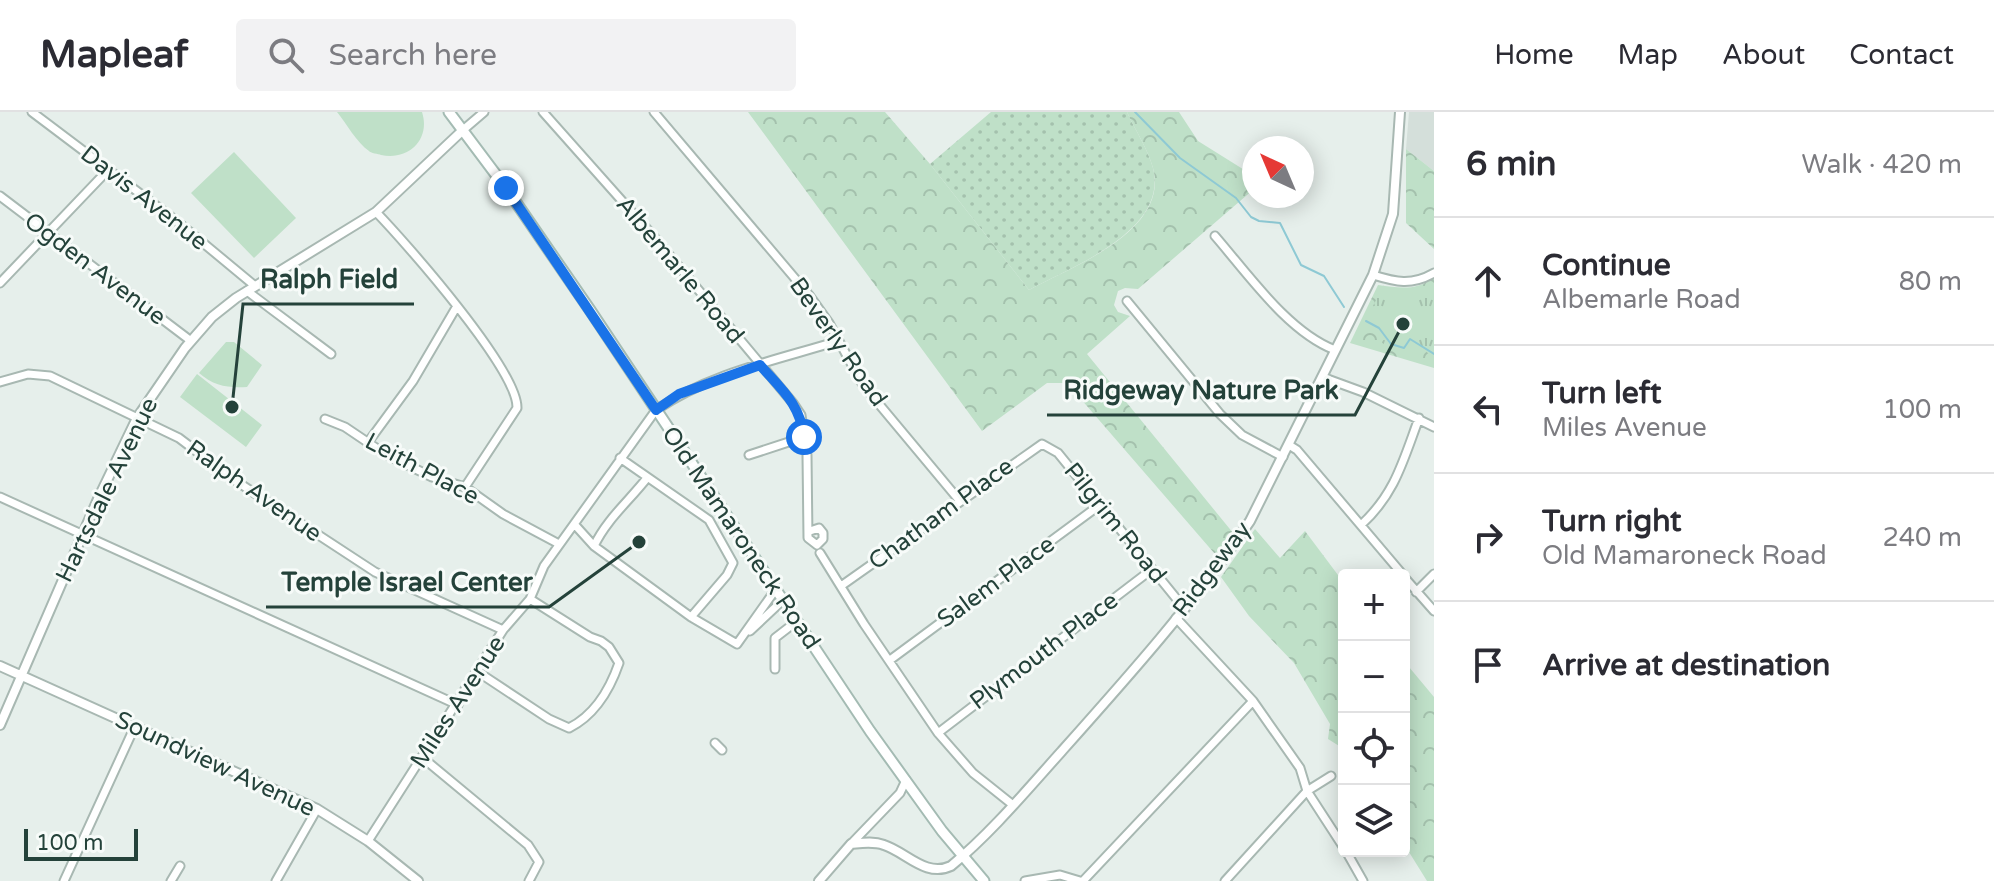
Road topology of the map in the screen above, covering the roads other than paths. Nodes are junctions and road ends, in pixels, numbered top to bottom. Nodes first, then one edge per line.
1 (32, 112) edge
2 (449, 112) edge
3 (484, 112) edge
4 (543, 112) edge
5 (654, 112) edge
6 (1400, 112) edge
7 (463, 130) junction
8 (108, 170) junction
9 (0, 196) edge
10 (376, 212) junction
11 (49, 233) junction
12 (1215, 236) dead end
13 (1434, 273) edge
14 (1373, 275) junction
15 (0, 283) edge
16 (251, 289) junction
17 (1127, 301) dead end
18 (457, 306) junction
19 (191, 341) junction
20 (838, 341) junction
21 (1335, 350) junction
22 (331, 354) dead end
23 (760, 365) junction
24 (1322, 377) junction
25 (0, 382) edge
26 (656, 410) junction
27 (137, 418) junction
28 (1419, 418) junction
29 (325, 419) dead end
30 (1434, 427) edge
31 (804, 437) junction
32 (369, 441) junction
33 (1042, 444) joint
34 (1289, 445) junction
35 (749, 455) dead end
36 (1283, 457) junction
37 (620, 458) junction
38 (647, 478) junction
39 (465, 487) junction
40 (0, 497) edge
41 (959, 500) junction
42 (1101, 504) junction
43 (575, 525) junction
44 (1361, 525) junction
45 (810, 531) dead end
46 (83, 534) junction
47 (559, 544) junction
48 (594, 546) junction
49 (820, 553) dead end
50 (1397, 569) edge
51 (1151, 570) junction
52 (1434, 574) edge
53 (1410, 585) edge
54 (841, 586) junction
55 (776, 589) junction
56 (1416, 592) junction
57 (530, 599) junction
58 (783, 600) junction
59 (1184, 608) junction
60 (1434, 611) edge
61 (691, 617) junction
62 (1176, 618) junction
63 (797, 621) junction
64 (503, 630) junction
65 (737, 644) junction
66 (890, 660) junction
67 (0, 666) edge
68 (775, 669) dead end
69 (478, 672) junction
70 (22, 676) junction
71 (1253, 701) junction
72 (458, 705) junction
73 (0, 725) edge
74 (135, 726) junction
75 (938, 733) junction
76 (715, 743) dead end
77 (722, 750) dead end
78 (423, 758) junction
79 (1331, 776) dead end
80 (906, 780) junction
81 (1307, 791) junction
82 (1013, 805) junction
83 (317, 809) junction
84 (1338, 838) edge
85 (368, 841) junction
86 (851, 844) junction
87 (963, 856) junction
88 (1350, 857) edge
89 (180, 866) dead end
90 (64, 881) edge
91 (171, 881) edge
92 (276, 881) edge
93 (418, 881) edge
94 (529, 881) edge
95 (819, 881) edge
96 (984, 881) edge
97 (1025, 881) edge
98 (1081, 881) edge
99 (1225, 881) edge
100 (1363, 881) edge

1 - 8 street, Davis Avenue
2 - 7 main road, Old Mamaroneck Road
3 - 7 street, Hartsdale Avenue
4 - 23 street, Albemarle Road
5 - 20 street, Beverly Road
6 - 14 street, Ridgeway
7 - 10 street, Hartsdale Avenue
7 - 26 main road, Old Mamaroneck Road
8 - 11 street
8 - 16 street, Davis Avenue
9 - 11 street, Ogden Avenue
10 - 16 street, Hartsdale Avenue
10 - 18 street
11 - 15 street
11 - 19 street, Ogden Avenue
12 - 21 street
13 - 14 street
14 - 21 street, Ridgeway
16 - 19 street, Hartsdale Avenue
16 - 22 street, Davis Avenue
17 - 36 street
18 - 32 street
18 - 39 street
19 - 27 street, Hartsdale Avenue
20 - 23 street, Miles Avenue
20 - 41 street, Beverly Road
21 - 24 street, Ridgeway
23 - 26 street, Miles Avenue
23 - 31 street, Albemarle Road
24 - 28 street
24 - 34 street, Ridgeway
25 - 27 street, Ralph Avenue
26 - 37 street, Miles Avenue
26 - 55 main road, Old Mamaroneck Road
27 - 46 street, Hartsdale Avenue
27 - 64 street, Ralph Avenue
28 - 30 street
28 - 44 street
29 - 32 street, Leith Place
31 - 35 street
31 - 45 street, Albemarle Road
32 - 39 street, Leith Place
33 - 41 street, Chatham Place
33 - 42 street, Pilgrim Road
34 - 36 street, Ridgeway
34 - 44 street
36 - 59 street, Ridgeway
37 - 38 street
37 - 43 street, Miles Avenue
38 - 48 street
38 - 61 street
39 - 47 street, Leith Place
40 - 46 street
41 - 54 street, Chatham Place
42 - 51 street, Pilgrim Road
42 - 66 street, Salem Place
43 - 47 street, Miles Avenue
43 - 48 street
44 - 50 street
46 - 70 street, Hartsdale Avenue
46 - 72 street
47 - 57 street, Miles Avenue
48 - 61 street
49 - 54 street
51 - 59 street, Pilgrim Road
51 - 75 street, Plymouth Place
52 - 56 street
53 - 56 street
54 - 66 street
55 - 58 main road, Old Mamaroneck Road
55 - 65 street
56 - 60 street
57 - 64 street, Miles Avenue
57 - 69 street
58 - 63 main road, Old Mamaroneck Road
58 - 65 street
59 - 62 street, Ridgeway
61 - 65 street
62 - 71 street
62 - 82 street, Ridgeway
63 - 68 street
63 - 80 main road, Old Mamaroneck Road
64 - 69 street, Miles Avenue
66 - 75 street
67 - 70 street, Soundview Avenue
69 - 72 street, Miles Avenue
70 - 73 street, Hartsdale Avenue
70 - 74 street, Soundview Avenue
71 - 81 street
71 - 98 street
72 - 78 street, Miles Avenue
74 - 83 street, Soundview Avenue
74 - 90 street
75 - 82 street
76 - 77 street
78 - 85 street, Miles Avenue
78 - 94 street
79 - 81 street
80 - 86 street
80 - 87 main road, Old Mamaroneck Road
81 - 84 street
81 - 99 street
82 - 87 street, Ridgeway
83 - 85 street, Soundview Avenue
83 - 92 street
85 - 93 street, Soundview Avenue
86 - 87 street, Ridgeway
86 - 95 street
87 - 96 main road, Old Mamaroneck Road
88 - 100 street
89 - 91 street
97 - 98 street

